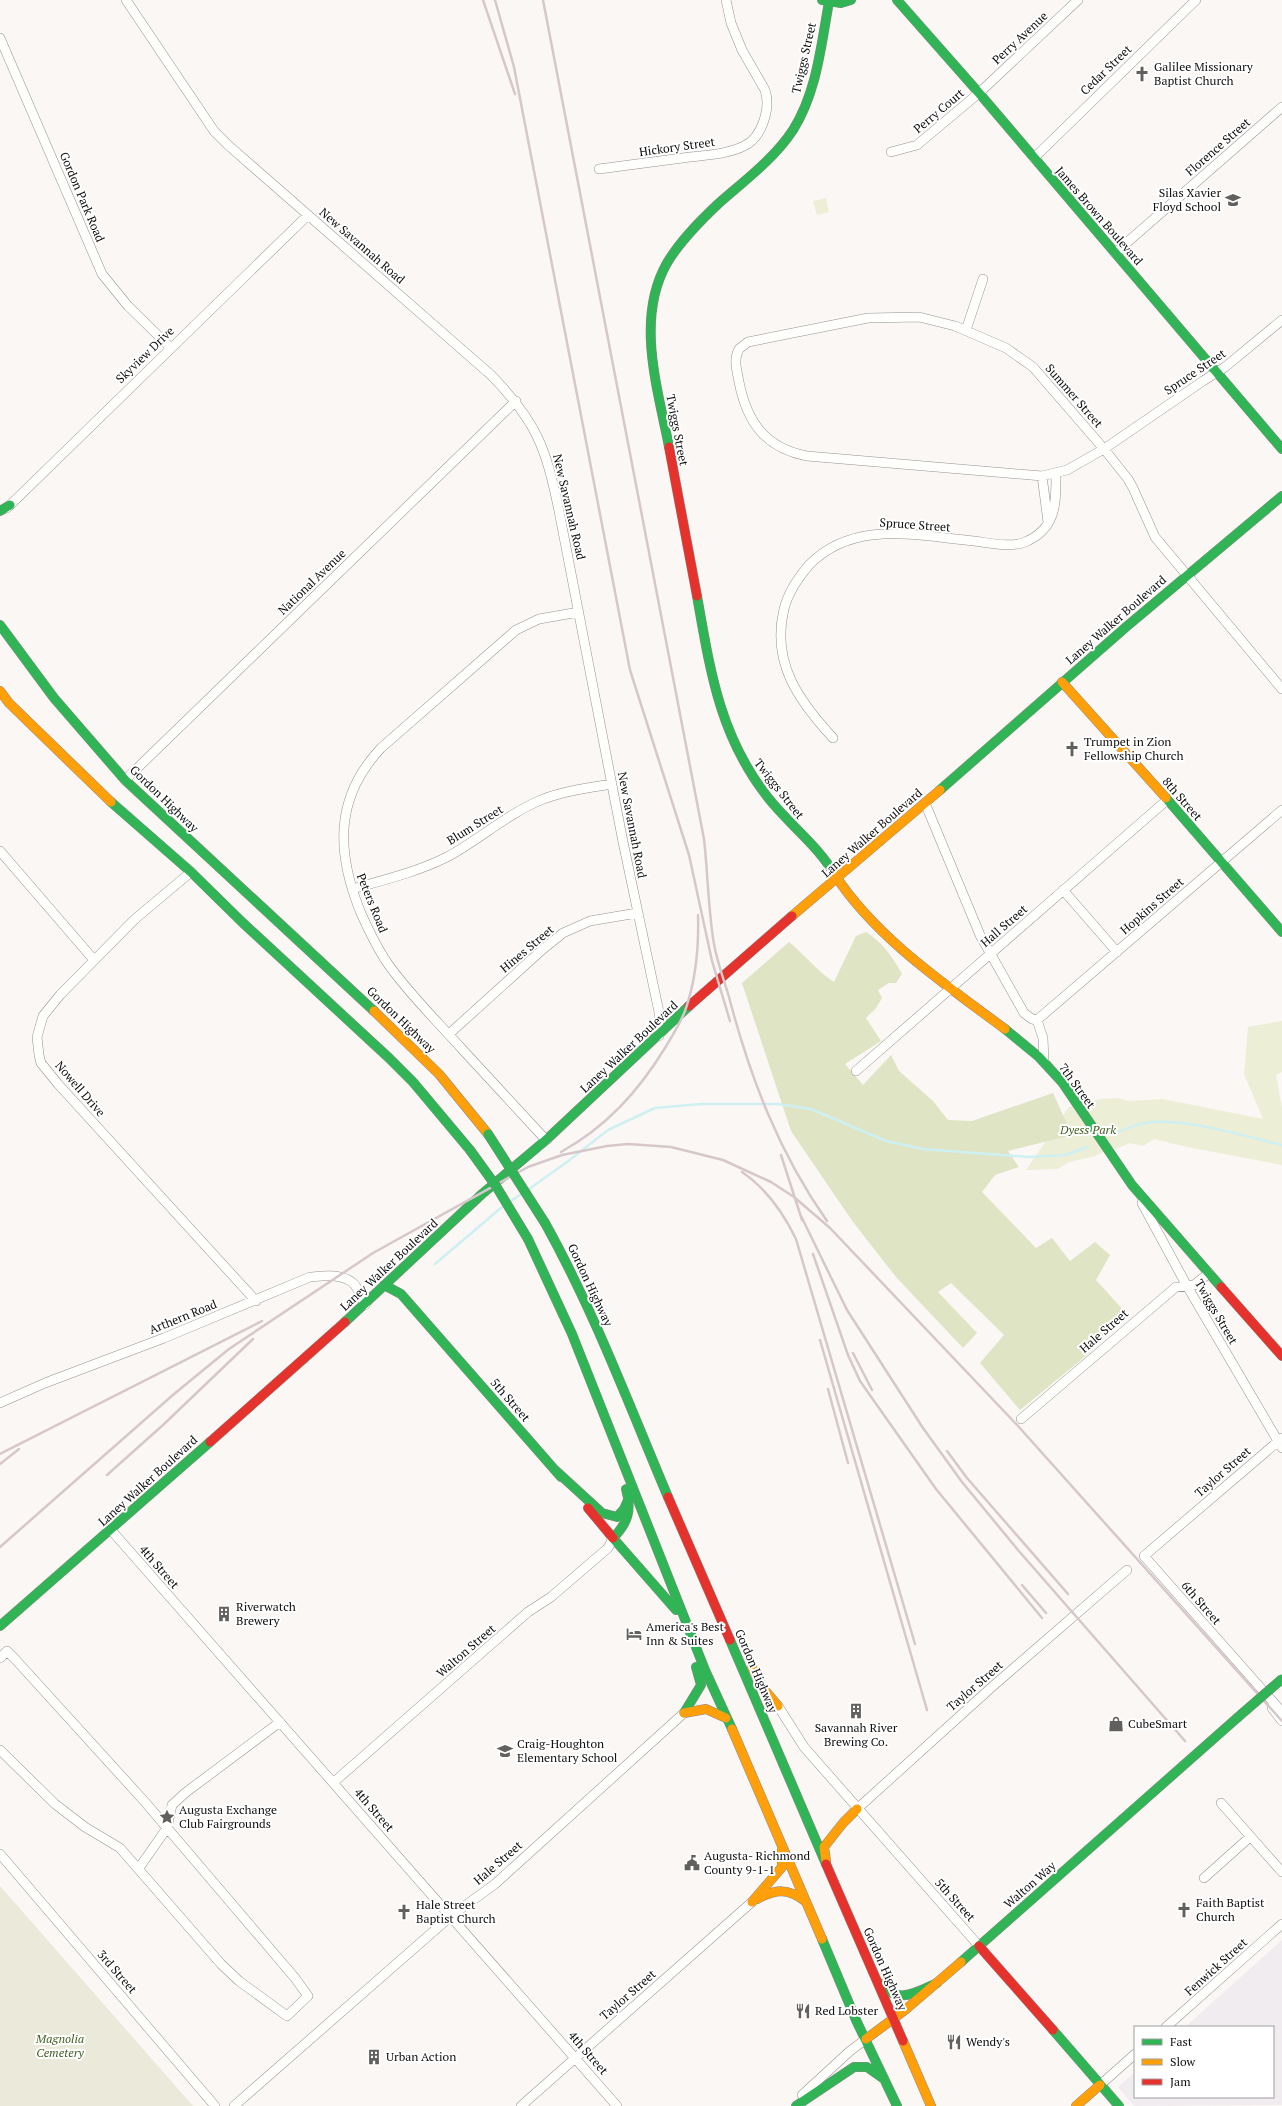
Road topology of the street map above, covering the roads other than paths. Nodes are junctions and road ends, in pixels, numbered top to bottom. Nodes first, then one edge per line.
1 (126, 0) edge
2 (726, 0) edge
3 (852, 0) edge
4 (897, 0) edge
5 (1078, 0) edge
6 (1196, 0) edge
7 (825, 1) edge
8 (0, 38) edge
9 (979, 93) junction
10 (1282, 107) edge
11 (891, 152) dead end
12 (1034, 158) junction
13 (599, 169) dead end
14 (308, 214) junction
15 (1115, 252) junction
16 (983, 279) dead end
17 (1282, 320) edge
18 (966, 330) junction
19 (170, 347) junction
20 (739, 349) joint
21 (1217, 372) junction
22 (516, 401) junction
23 (1104, 449) junction
24 (1282, 449) edge
25 (1056, 474) junction
26 (1042, 476) junction
27 (1282, 496) edge
28 (10, 504) junction
29 (0, 511) edge
30 (0, 514) edge
31 (1048, 522) junction
32 (1186, 575) junction
33 (579, 612) junction
34 (0, 625) edge
35 (1062, 682) junction
36 (1282, 689) edge
37 (0, 692) edge
38 (833, 738) dead end
39 (125, 780) junction
40 (612, 784) junction
41 (1167, 800) junction
42 (925, 803) junction
43 (1282, 810) edge
44 (0, 851) edge
45 (1221, 862) junction
46 (191, 872) junction
47 (837, 879) junction
48 (352, 889) junction
49 (1063, 890) junction
50 (637, 913) junction
51 (1282, 932) edge
52 (1117, 952) junction
53 (990, 954) junction
54 (94, 960) junction
55 (950, 989) junction
56 (1037, 1020) junction
57 (449, 1034) junction
58 (659, 1036) junction
59 (1044, 1062) junction
60 (856, 1071) dead end
61 (546, 1140) junction
62 (1133, 1186) junction
63 (545, 1273) junction
64 (1209, 1273) junction
65 (384, 1285) junction
66 (1187, 1286) junction
67 (256, 1301) junction
68 (365, 1305) junction
69 (1282, 1356) edge
70 (0, 1403) edge
71 (1021, 1419) dead end
72 (1281, 1443) edge
73 (555, 1470) junction
74 (629, 1498) junction
75 (111, 1530) junction
76 (613, 1538) junction
77 (1144, 1556) joint
78 (1127, 1570) dead end
79 (670, 1578) junction
80 (705, 1582) junction
81 (677, 1611) junction
82 (688, 1625) junction
83 (0, 1626) edge
84 (0, 1658) edge
85 (1240, 1665) junction
86 (1282, 1679) edge
87 (778, 1706) joint
88 (1282, 1712) edge
89 (684, 1713) junction
90 (726, 1718) junction
91 (1282, 1721) edge
92 (280, 1722) junction
93 (0, 1750) edge
94 (334, 1782) junction
95 (1221, 1803) dead end
96 (801, 1806) junction
97 (857, 1809) junction
98 (842, 1822) junction
99 (819, 1824) dead end
100 (832, 1824) dead end
101 (167, 1828) junction
102 (1250, 1837) junction
103 (781, 1846) junction
104 (0, 1854) edge
105 (827, 1867) junction
106 (139, 1868) junction
107 (1282, 1872) edge
108 (1204, 1878) dead end
109 (805, 1901) junction
110 (752, 1902) junction
111 (451, 1916) junction
112 (1282, 1924) edge
113 (979, 1946) junction
114 (874, 1975) junction
115 (937, 1983) junction
116 (893, 2019) junction
117 (1167, 2026) edge
118 (866, 2039) junction
119 (1134, 2055) edge
120 (575, 2058) junction
121 (884, 2080) junction
122 (1100, 2085) junction
123 (215, 2106) edge
124 (234, 2106) edge
125 (521, 2106) edge
126 (617, 2106) edge
127 (791, 2106) edge
128 (796, 2106) edge
129 (897, 2106) edge
130 (931, 2106) edge
131 (1076, 2106) edge
132 (1119, 2106) edge

1 - 14 street, New Savannah Road
2 - 13 street, Hickory Street
3 - 7 main road
4 - 9 main road, James Brown Boulevard
5 - 9 street, Perry Avenue
6 - 12 street, Cedar Street
7 - 47 main road, Twiggs Street
8 - 19 street, Gordon Park Road
9 - 11 street, Perry Court
9 - 12 main road, James Brown Boulevard
10 - 15 street, Florence Street
12 - 15 main road, James Brown Boulevard
14 - 19 street, Skyview Drive
14 - 22 street, New Savannah Road
15 - 21 main road, James Brown Boulevard
16 - 18 street
17 - 21 street, Spruce Street
18 - 20 street, Summer Street
18 - 23 street, Summer Street
19 - 28 street, Skyview Drive
20 - 26 street, Spruce Street
21 - 23 street, Spruce Street
21 - 24 main road, James Brown Boulevard
22 - 33 street, New Savannah Road
22 - 39 street, National Avenue
23 - 25 street, Spruce Street
23 - 32 street, Summer Street
25 - 26 street, Spruce Street
25 - 31 street, Spruce Street
26 - 31 street
27 - 32 main road, Laney Walker Boulevard
28 - 29 main road
28 - 30 street, Skyview Drive
31 - 38 street, Spruce Street
32 - 35 main road, Laney Walker Boulevard
32 - 36 street, Summer Street
33 - 40 street, New Savannah Road
33 - 48 street, Peters Road
34 - 39 main road, Gordon Highway
35 - 41 main road, 8th Street
35 - 42 main road, Laney Walker Boulevard
37 - 46 main road
39 - 80 main road, Gordon Highway, bridge
40 - 48 street, Blum Street
40 - 50 street, New Savannah Road
41 - 45 main road, 8th Street
41 - 49 street, Hall Street
42 - 47 main road, Laney Walker Boulevard
42 - 53 street
43 - 45 street, Hopkins Street
44 - 54 street
45 - 51 main road, 8th Street
45 - 52 street, Hopkins Street
46 - 54 street, Nowell Drive
46 - 63 main road, bridge
47 - 55 main road, 7th Street
47 - 58 main road, Laney Walker Boulevard
48 - 57 street, Peters Road
49 - 52 street
49 - 53 street, Hall Street
50 - 57 street, Hines Street
50 - 58 street, New Savannah Road
52 - 56 street, Hopkins Street
53 - 55 street, Hall Street
53 - 56 street
54 - 67 street, Nowell Drive
55 - 59 main road, 7th Street
55 - 60 street, Hall Street
56 - 59 street
57 - 61 street, Peters Road
58 - 61 main road, Laney Walker Boulevard
59 - 62 main road, 7th Street
61 - 65 main road, Laney Walker Boulevard
62 - 64 main road, 7th Street
62 - 66 street, Twiggs Street
63 - 74 main road
63 - 79 main road
64 - 66 street, Hale Street
64 - 69 main road, 7th Street
65 - 68 main road, Laney Walker Boulevard
65 - 73 main road, 5th Street
66 - 71 street, Hale Street
66 - 72 street, Twiggs Street
67 - 68 street, Arthern Road
67 - 70 street, Arthern Road
68 - 75 main road, Laney Walker Boulevard
72 - 77 street, Taylor Street
73 - 74 main road
73 - 76 main road, 5th Street
74 - 76 main road
75 - 83 main road, Laney Walker Boulevard
75 - 92 street, 4th Street
76 - 81 main road, 5th Street
76 - 94 street, Walton Street
77 - 85 street, 6th Street
78 - 97 street, Taylor Street
79 - 81 main road
79 - 82 main road
80 - 87 main road
80 - 96 main road, Gordon Highway
81 - 82 main road, 5th Street
81 - 89 main road
82 - 90 main road
84 - 101 street
85 - 88 street, 6th Street
85 - 91 street, 6th Street
86 - 113 main road, Walton Way, bridge
87 - 97 street, 5th Street
89 - 90 main road
89 - 111 street, Hale Street
90 - 103 main road
92 - 94 street, 4th Street
92 - 101 street
93 - 106 street
94 - 111 street, 4th Street
95 - 102 street
96 - 99 main road
96 - 105 main road, Gordon Highway
97 - 98 main road, Taylor Street
97 - 113 street, 5th Street
98 - 100 main road
98 - 105 main road, Taylor Street
101 - 106 street
101 - 106 street
102 - 107 street
102 - 108 street
103 - 109 main road
103 - 110 main road
104 - 123 street, 3rd Street
105 - 114 main road, Gordon Highway
109 - 110 main road
109 - 118 main road
110 - 120 street, Taylor Street
111 - 120 street, 4th Street
111 - 124 street, Hale Street
112 - 117 street, Fenwick Street
113 - 115 main road, Walton Way
113 - 122 main road, 5th Street
114 - 115 main road
114 - 116 main road, Gordon Highway
115 - 116 main road, Walton Way
116 - 118 main road, Walton Way
116 - 130 main road, Gordon Highway
118 - 121 main road
118 - 127 street, Walton Way
119 - 122 street
120 - 125 street, Taylor Street
120 - 126 street, 4th Street
121 - 128 main road
121 - 129 main road
122 - 131 main road
122 - 132 main road, 5th Street

